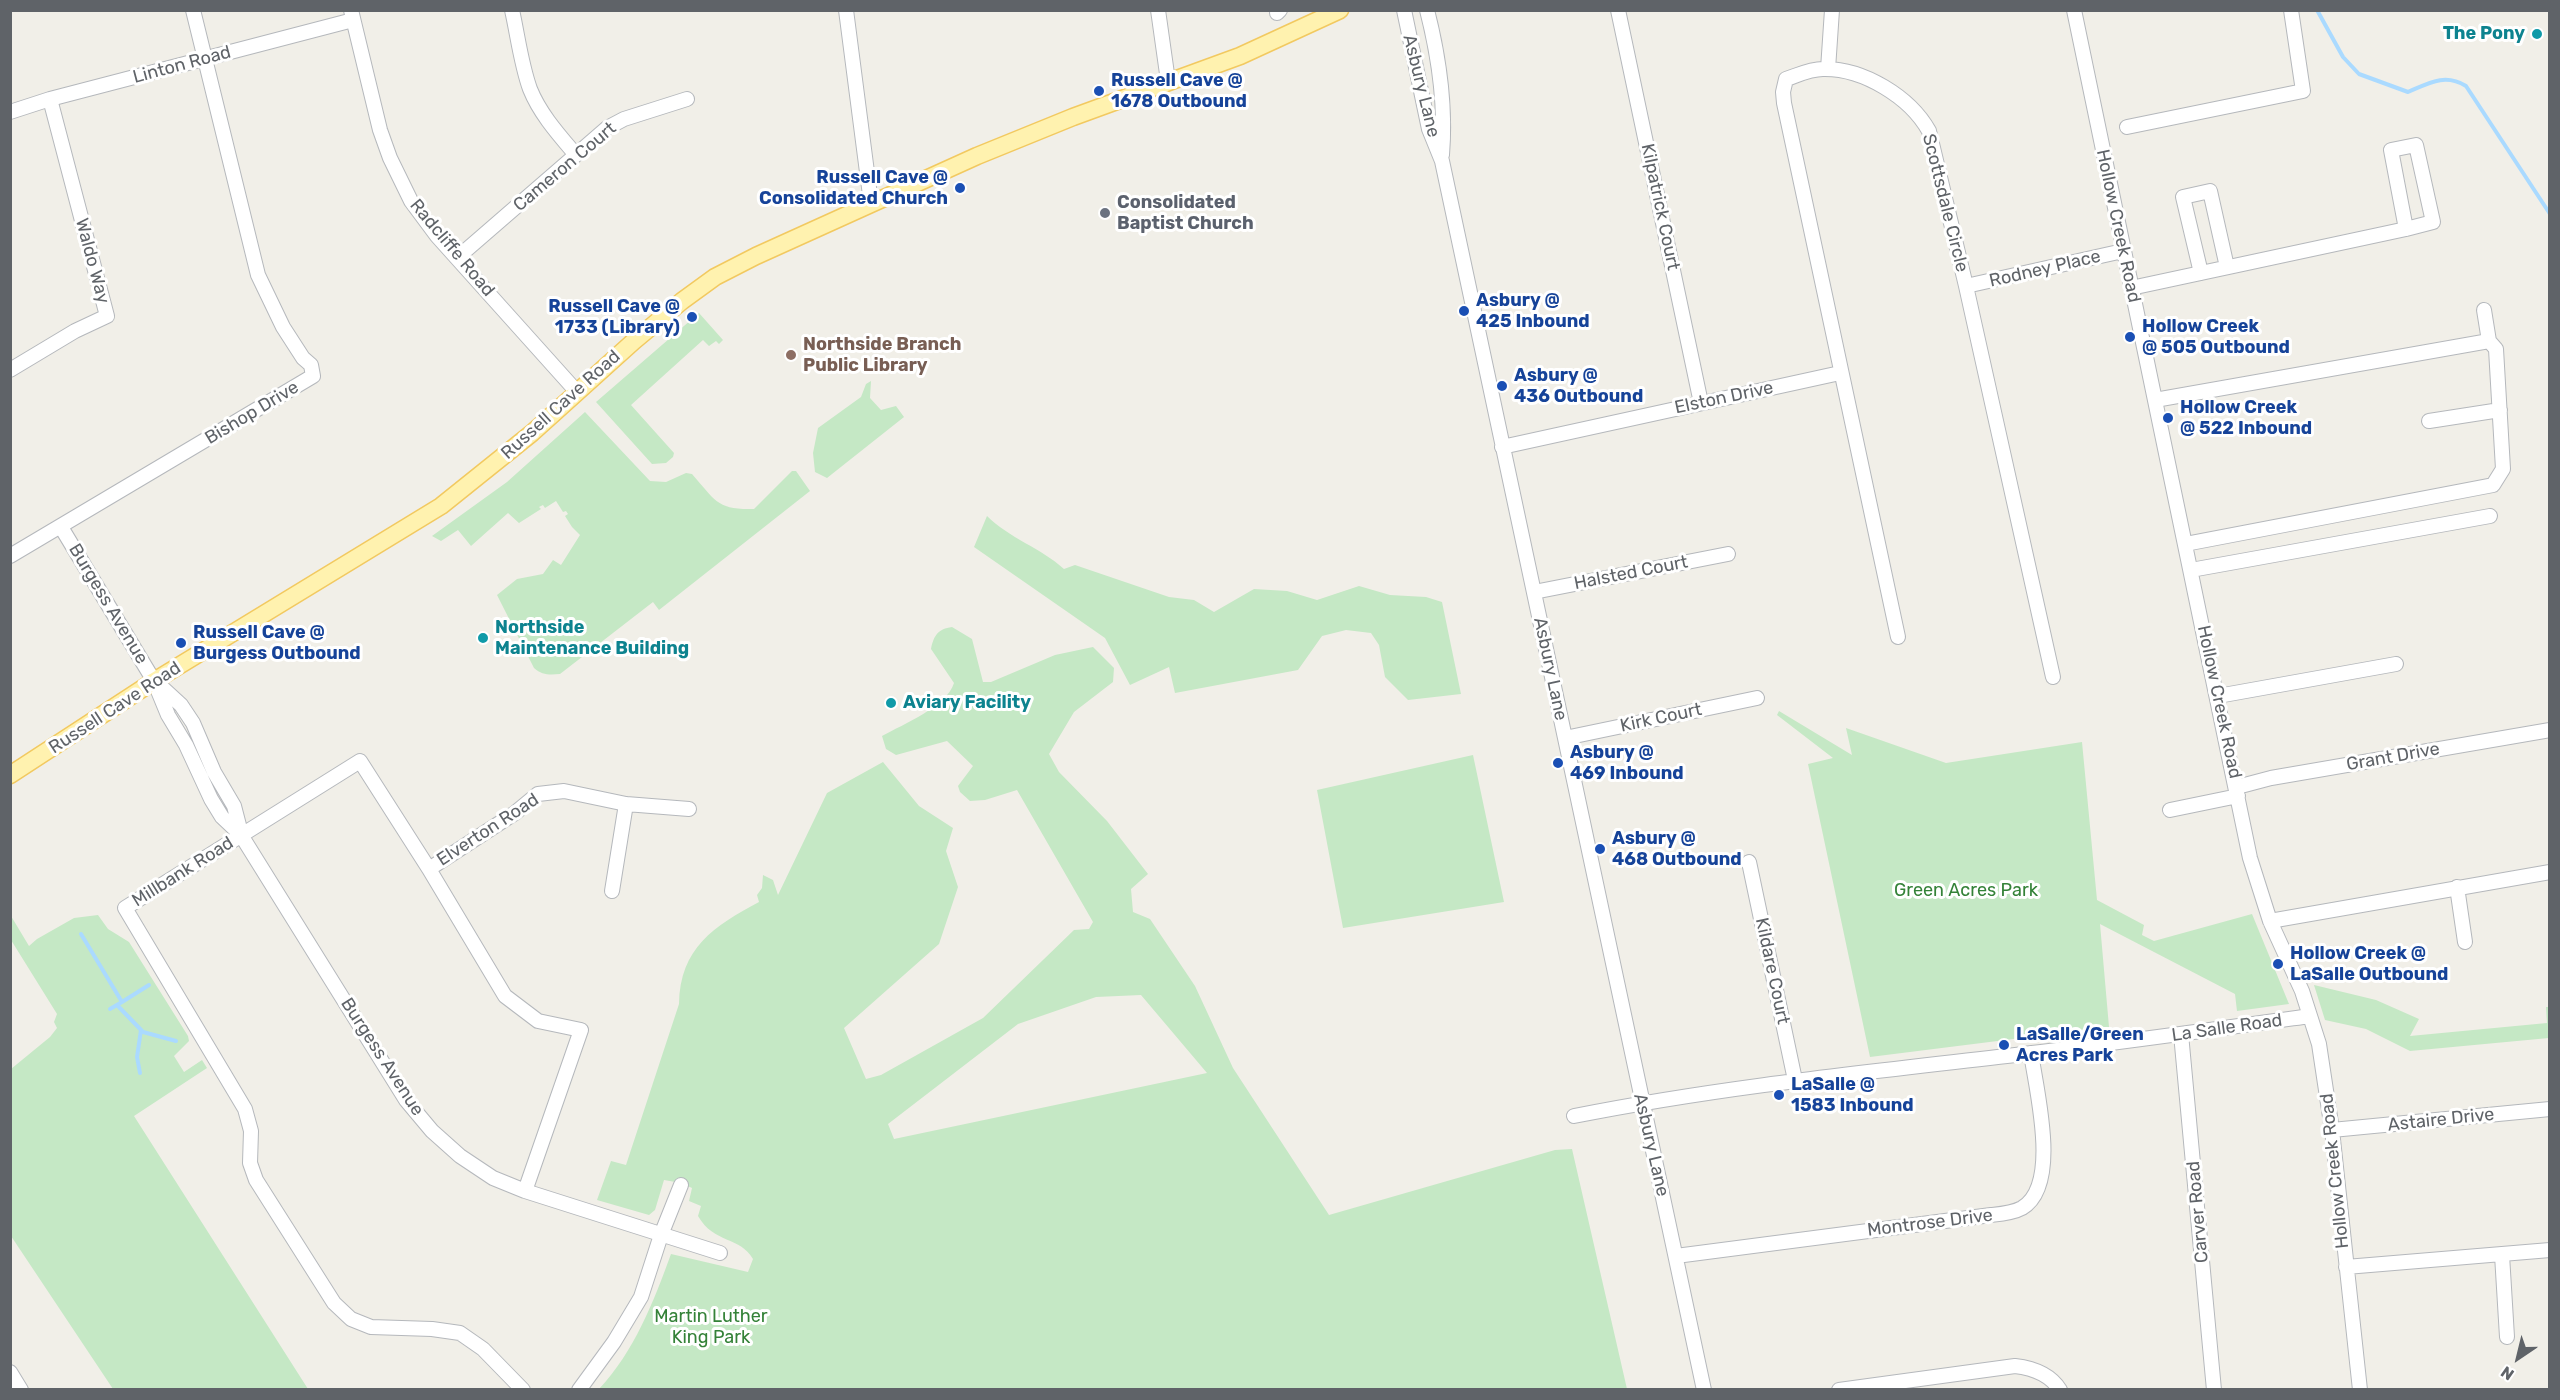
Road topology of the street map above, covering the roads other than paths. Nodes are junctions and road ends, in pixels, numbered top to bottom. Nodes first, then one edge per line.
1 (193, 10) edge
2 (512, 10) edge
3 (846, 10) edge
4 (1158, 10) edge
5 (1340, 10) edge
6 (1404, 10) edge
7 (1427, 10) edge
8 (1618, 10) edge
9 (1832, 10) edge
10 (2291, 10) edge
11 (2077, 11) edge
12 (352, 15) edge
13 (205, 59) junction
14 (1828, 69) junction
15 (1168, 81) junction
16 (50, 99) junction
17 (687, 99) dead end
18 (10, 112) edge
19 (2127, 127) dead end
20 (576, 155) junction
21 (1442, 160) junction
22 (871, 204) junction
23 (2406, 228) junction
24 (2123, 251) junction
25 (457, 258) junction
26 (2228, 267) junction
27 (2201, 273) junction
28 (1966, 286) junction
29 (2131, 288) junction
30 (2484, 310) dead end
31 (2489, 341) junction
32 (10, 370) edge
33 (1840, 373) junction
34 (577, 392) junction
35 (2155, 400) junction
36 (1701, 402) junction
37 (2500, 410) junction
38 (2428, 421) dead end
39 (1502, 447) junction
40 (2490, 516) dead end
41 (61, 527) junction
42 (2186, 544) junction
43 (1728, 554) dead end
44 (10, 556) edge
45 (2191, 570) junction
46 (1534, 592) junction
47 (1898, 637) dead end
48 (2396, 664) dead end
49 (2053, 676) dead end
50 (154, 681) junction
51 (2218, 696) junction
52 (1757, 698) dead end
53 (2550, 730) edge
54 (1565, 738) junction
55 (10, 775) edge
56 (2238, 791) junction
57 (627, 804) junction
58 (689, 809) dead end
59 (2170, 810) dead end
60 (241, 835) junction
61 (1749, 862) dead end
62 (429, 869) junction
63 (2550, 872) edge
64 (2457, 887) junction
65 (612, 891) dead end
66 (2270, 921) junction
67 (2465, 942) dead end
68 (2310, 1016) junction
69 (2181, 1034) junction
70 (2031, 1053) junction
71 (1795, 1080) junction
72 (1641, 1103) junction
73 (2550, 1109) edge
74 (1574, 1116) dead end
75 (2332, 1131) junction
76 (681, 1185) dead end
77 (525, 1191) junction
78 (661, 1235) junction
79 (2550, 1250) edge
80 (720, 1253) dead end
81 (2502, 1255) junction
82 (1676, 1256) junction
83 (2346, 1267) junction
84 (2507, 1337) dead end
85 (10, 1372) edge
86 (21, 1389) edge
87 (523, 1389) edge
88 (579, 1389) edge
89 (1704, 1389) edge
90 (1839, 1389) edge
91 (2060, 1389) edge
92 (2214, 1389) edge
93 (2360, 1389) edge

1 - 13 street, Bishop Drive
2 - 20 street
3 - 22 street
4 - 15 street
5 - 15 main road, Russell Cave Road
6 - 21 street, Asbury Lane
7 - 21 street, Asbury Lane
8 - 36 street, Kilpatrick Court
9 - 14 street
10 - 19 street
11 - 24 street, Hollow Creek Road
12 - 13 street, Linton Road
12 - 25 street, Radcliffe Road
13 - 16 street, Linton Road
13 - 41 street, Bishop Drive
14 - 28 street, Scottsdale Circle
14 - 33 street, Scottsdale Circle
15 - 22 main road, Russell Cave Road
16 - 18 street, Linton Road
16 - 32 street, Waldo Way
17 - 20 street, Cameron Court
20 - 25 street, Cameron Court
21 - 39 street, Asbury Lane
22 - 34 main road, Russell Cave Road
23 - 23 street
23 - 26 street
24 - 28 street, Rodney Place
24 - 29 street, Hollow Creek Road
25 - 34 street, Radcliffe Road
26 - 27 street
26 - 27 street
27 - 29 street
28 - 49 street, Scottsdale Circle
29 - 35 street, Hollow Creek Road
30 - 31 street
31 - 35 street
31 - 37 street
33 - 36 street, Elston Drive
33 - 47 street, Scottsdale Circle
34 - 50 main road, Russell Cave Road
35 - 42 street, Hollow Creek Road
36 - 39 street, Elston Drive
37 - 38 street
37 - 42 street
39 - 46 street, Asbury Lane
40 - 45 street
41 - 44 street, Bishop Drive
41 - 50 street, Burgess Avenue
42 - 45 street, Hollow Creek Road
43 - 46 street, Halsted Court
45 - 51 street, Hollow Creek Road
46 - 54 street, Asbury Lane
48 - 51 street
50 - 55 main road, Russell Cave Road
50 - 60 street, Burgess Avenue
51 - 56 street, Hollow Creek Road
52 - 54 street, Kirk Court
53 - 56 street, Grant Drive
54 - 72 street, Asbury Lane
56 - 59 street, Grant Drive
56 - 66 street, Hollow Creek Road
57 - 58 street, Elverton Road
57 - 62 street, Elverton Road
57 - 65 street
60 - 62 street, Millbank Road
60 - 77 street, Burgess Avenue
60 - 87 street, Millbank Road
61 - 71 street, Kildare Court
62 - 77 street, Millbank Road
63 - 64 street
64 - 66 street
64 - 67 street
66 - 68 street, Hollow Creek Road
68 - 69 street, La Salle Road
68 - 75 street, Hollow Creek Road
69 - 70 street, La Salle Road
69 - 92 street, Carver Road
70 - 71 street, La Salle Road
70 - 82 street, Montrose Drive
71 - 72 street, La Salle Road
72 - 74 street, La Salle Road
72 - 82 street, Asbury Lane
73 - 75 street, Astaire Drive
75 - 83 street, Hollow Creek Road
76 - 78 street
77 - 78 street, Burgess Avenue
78 - 80 street, Burgess Avenue
78 - 88 street
79 - 81 street
81 - 83 street
81 - 84 street
82 - 89 street, Asbury Lane
83 - 93 street, Hollow Creek Road
85 - 86 street
90 - 91 street

